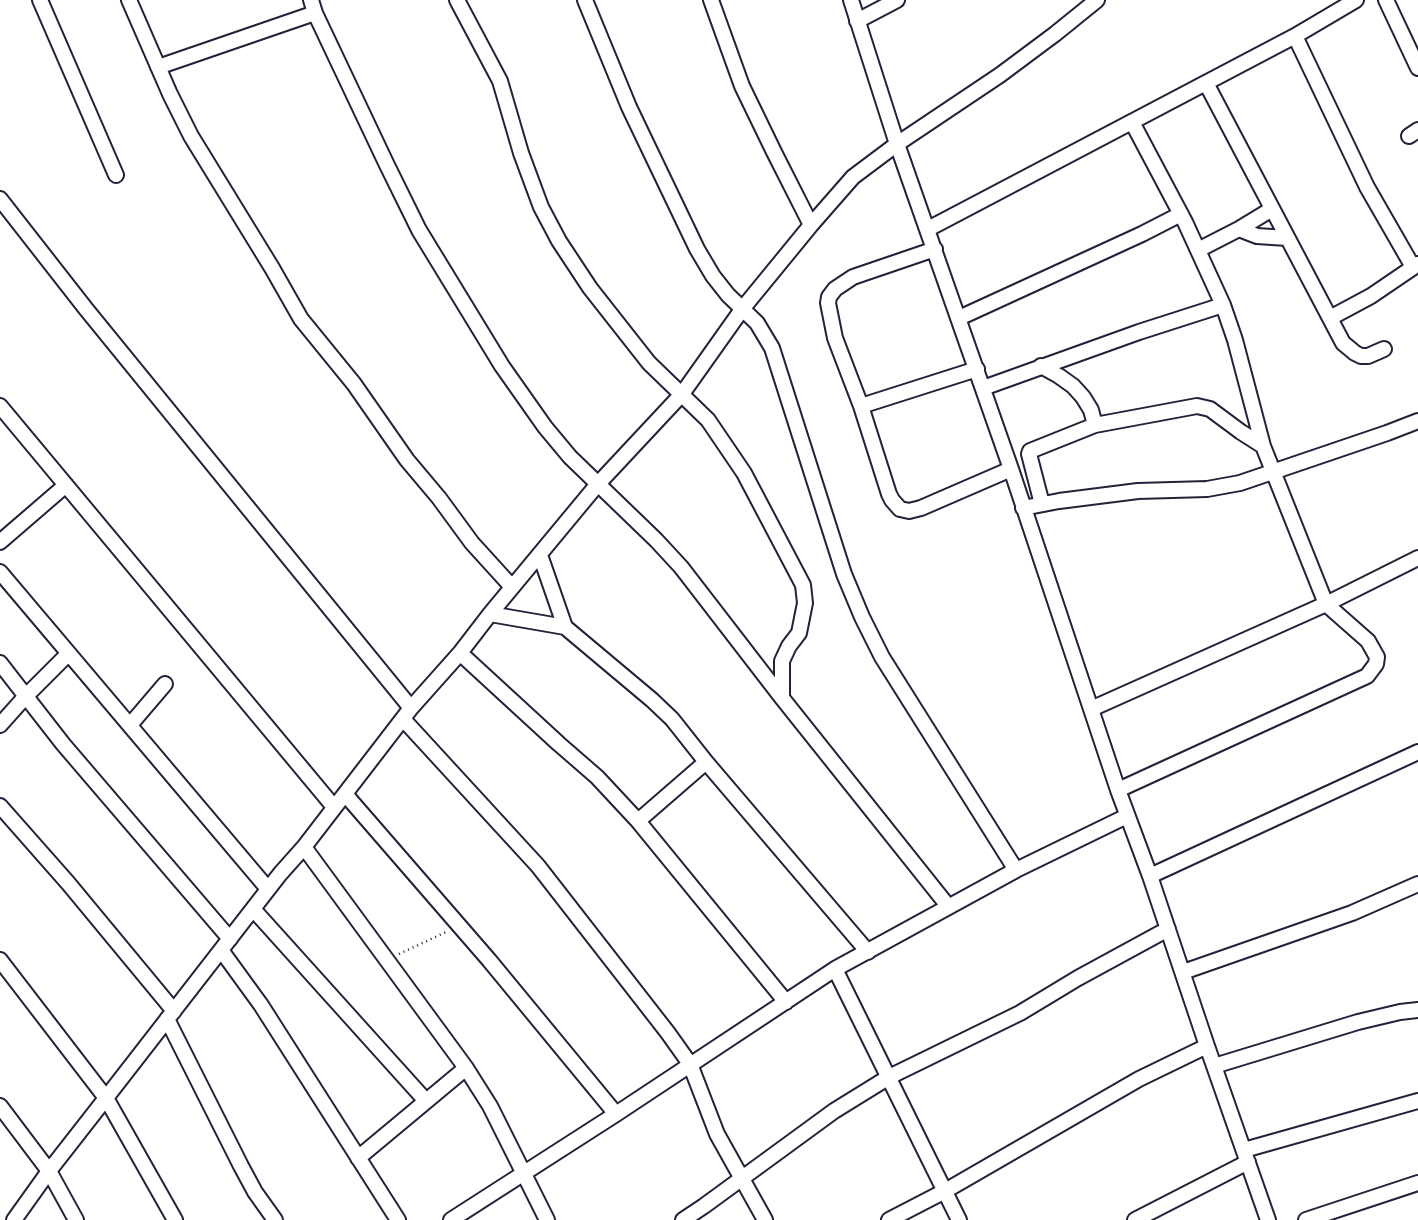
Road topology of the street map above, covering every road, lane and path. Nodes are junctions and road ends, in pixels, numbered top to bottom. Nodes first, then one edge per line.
1 (40, 0) edge
2 (129, 0) edge
3 (456, 0) edge
4 (585, 0) edge
5 (711, 0) edge
6 (851, 0) edge
7 (897, 0) edge
8 (1097, 0) edge
9 (1356, 0) edge
10 (1386, 0) edge
11 (313, 7) edge
12 (857, 21) junction
13 (1295, 36) junction
14 (158, 67) junction
15 (1418, 68) edge
16 (1206, 83) junction
17 (1132, 122) junction
18 (897, 144) junction
19 (116, 175) dead end
20 (0, 199) edge
21 (1272, 209) junction
22 (1181, 214) junction
23 (811, 225) junction
24 (928, 229) junction
25 (1239, 229) junction
26 (1287, 238) junction
27 (935, 248) junction
28 (1198, 250) junction
29 (1416, 266) edge
30 (1223, 305) junction
31 (743, 308) junction
32 (959, 318) junction
33 (1330, 318) junction
34 (1384, 348) dead end
35 (1041, 366) junction
36 (977, 369) junction
37 (983, 388) junction
38 (682, 394) junction
39 (861, 406) junction
40 (1, 409) edge
41 (1418, 420) edge
42 (1095, 425) junction
43 (1263, 446) junction
44 (1011, 469) junction
45 (1273, 472) junction
46 (598, 485) junction
47 (66, 486) junction
48 (1042, 504) junction
49 (1023, 508) junction
50 (0, 542) edge
51 (540, 555) junction
52 (1418, 558) edge
53 (0, 572) edge
54 (512, 587) junction
55 (1326, 604) junction
56 (490, 614) junction
57 (565, 627) junction
58 (460, 653) junction
59 (68, 654) junction
60 (0, 663) edge
61 (165, 684) dead end
62 (25, 697) junction
63 (782, 698) junction
64 (1091, 708) junction
65 (407, 714) junction
66 (0, 725) edge
67 (130, 725) junction
68 (1418, 752) edge
69 (706, 762) junction
70 (1118, 790) junction
71 (345, 794) junction
72 (0, 806) edge
73 (334, 807) junction
74 (1128, 816) junction
75 (638, 821) junction
76 (304, 847) junction
77 (1016, 870) junction
78 (1150, 876) junction
79 (1418, 884) edge
80 (268, 889) junction
81 (948, 906) junction
82 (253, 909) junction
83 (459, 925) junction
84 (1168, 928) junction
85 (225, 945) junction
86 (868, 952) junction
87 (0, 960) edge
88 (387, 960) junction
89 (835, 970) junction
90 (1183, 972) junction
91 (786, 1002) junction
92 (1418, 1010) edge
93 (171, 1015) junction
94 (1207, 1046) junction
95 (690, 1064) junction
96 (1214, 1066) junction
97 (466, 1068) junction
98 (889, 1077) junction
99 (106, 1098) junction
100 (426, 1101) junction
101 (1418, 1101) edge
102 (0, 1106) edge
103 (616, 1114) junction
104 (1246, 1156) junction
105 (358, 1158) junction
106 (49, 1171) junction
107 (525, 1174) junction
108 (742, 1178) junction
109 (1418, 1183) edge
110 (945, 1191) junction
111 (14, 1220) edge
112 (76, 1220) edge
113 (175, 1220) edge
114 (275, 1220) edge
115 (398, 1220) edge
116 (451, 1220) edge
117 (547, 1220) edge
118 (683, 1220) edge
119 (765, 1220) edge
120 (889, 1220) edge
121 (959, 1220) edge
122 (1135, 1220) edge
123 (1268, 1220) edge
124 (1306, 1220) edge

1 - 19 street
2 - 14 street
3 - 38 street
4 - 31 street
5 - 23 street
6 - 12 street
7 - 12 street
8 - 18 street
9 - 13 street
10 - 15 street
11 - 14 street
11 - 46 street
12 - 18 street
13 - 16 street
13 - 29 street
14 - 54 street
16 - 17 street
16 - 21 street
17 - 22 street
17 - 24 street
18 - 23 street
18 - 24 street
20 - 65 street
21 - 25 street
21 - 26 street
22 - 28 street
22 - 32 street
23 - 31 street
24 - 27 street
25 - 26 street
25 - 28 street
26 - 33 street
27 - 32 street
27 - 39 street
28 - 30 street
29 - 33 street
30 - 35 street
30 - 43 street
31 - 38 street
31 - 77 street
32 - 36 street
33 - 34 street
35 - 37 street
35 - 42 street
36 - 37 street
36 - 39 street
37 - 44 street
38 - 46 street
38 - 63 street
39 - 44 street
40 - 47 street
41 - 45 street
42 - 43 street
42 - 48 street
43 - 45 street
44 - 49 street
45 - 48 street
45 - 55 street
46 - 51 street
46 - 63 street
47 - 50 street
47 - 73 street
48 - 49 street
49 - 64 street
51 - 54 street
51 - 57 street
52 - 55 street
53 - 59 street
54 - 56 street
55 - 64 street
55 - 70 street
56 - 57 street
56 - 58 street
57 - 69 street
58 - 65 street
58 - 75 street
59 - 62 street
59 - 67 street
60 - 62 street
61 - 67 street
62 - 66 street
62 - 85 street
63 - 81 street
64 - 70 street
65 - 71 street
65 - 95 street
67 - 80 street
68 - 78 street
69 - 75 street
69 - 86 street
70 - 74 street
71 - 73 street
71 - 83 street
72 - 93 street
73 - 76 street
74 - 77 street
74 - 78 street
75 - 91 street
76 - 80 street
76 - 88 street
77 - 81 street
78 - 84 street
79 - 90 street
80 - 82 street
81 - 86 street
82 - 85 street
82 - 100 street
83 - 88 path
83 - 103 street
84 - 90 street
84 - 98 street
85 - 93 street
85 - 105 street
86 - 89 street
87 - 99 street
88 - 97 street
89 - 91 street
89 - 98 street
90 - 94 street
91 - 95 street
92 - 96 street
93 - 99 street
93 - 114 street
94 - 96 street
94 - 110 street
95 - 103 street
95 - 108 street
96 - 104 street
97 - 100 street
97 - 107 street
98 - 108 street
98 - 110 street
99 - 106 street
99 - 113 street
100 - 105 street
101 - 104 street
102 - 106 street
103 - 107 street
104 - 122 street
104 - 123 street
105 - 115 street
106 - 111 street
106 - 112 street
107 - 116 street
107 - 117 street
108 - 118 street
108 - 119 street
109 - 124 street
110 - 120 street
110 - 121 street

